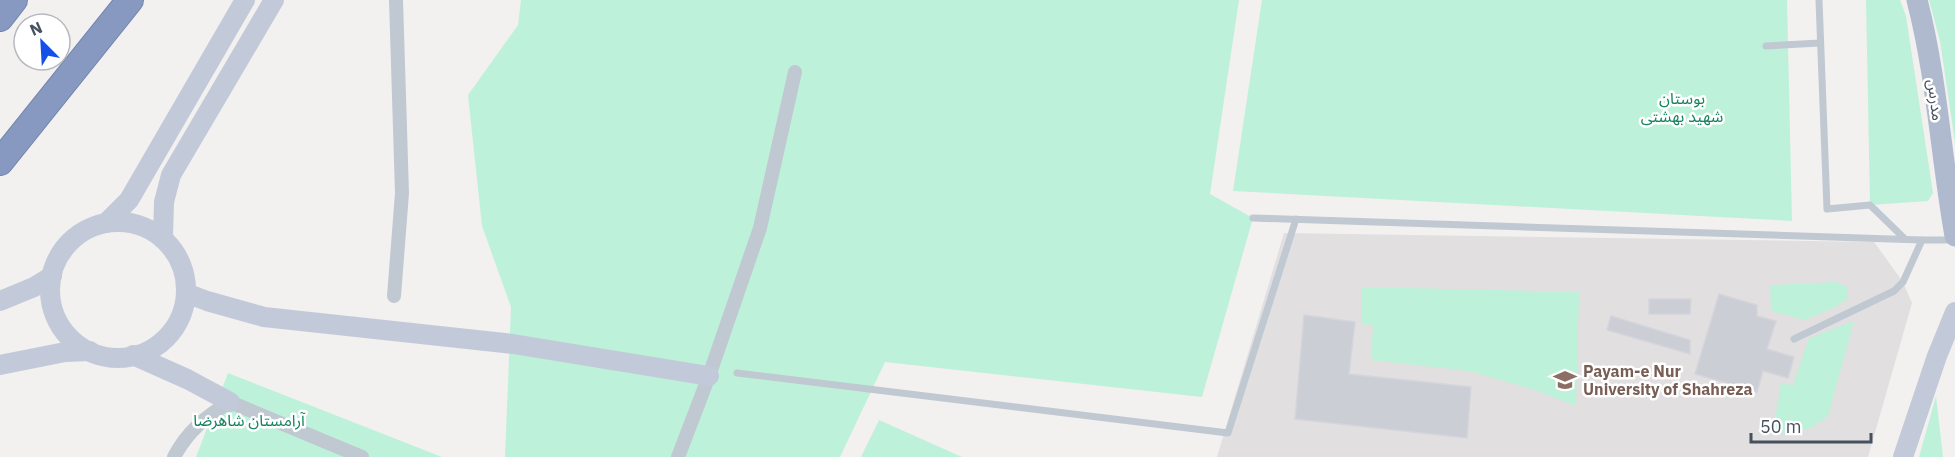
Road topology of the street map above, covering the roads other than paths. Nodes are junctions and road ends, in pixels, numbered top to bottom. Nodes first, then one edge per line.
1 (14, 0) edge
2 (130, 0) edge
3 (245, 0) edge
4 (274, 0) edge
5 (396, 0) edge
6 (1819, 0) edge
7 (1917, 0) edge
8 (0, 18) edge
9 (1820, 43) junction
10 (1766, 46) dead end
11 (795, 72) dead end
12 (0, 162) edge
13 (1253, 218) dead end
14 (1296, 219) junction
15 (106, 223) junction
16 (163, 237) junction
17 (1955, 238) edge
18 (1905, 239) junction
19 (1922, 240) junction
20 (52, 276) junction
21 (186, 293) junction
22 (394, 296) dead end
23 (0, 301) edge
24 (1955, 312) edge
25 (1794, 339) dead end
26 (90, 351) junction
27 (133, 355) junction
28 (0, 365) edge
29 (737, 373) dead end
30 (709, 376) junction
31 (230, 402) junction
32 (174, 457) edge
33 (362, 457) edge
34 (678, 457) edge
35 (1903, 457) edge

1 - 8 highway
2 - 12 highway
3 - 15 street
4 - 16 street
5 - 22 street
6 - 9 lane
7 - 17 main road, مدرس
9 - 10 lane
9 - 18 lane
11 - 30 street
13 - 14 lane
14 - 18 lane
14 - 29 lane
15 - 16 street
15 - 20 street
16 - 21 street
17 - 19 lane
18 - 19 lane
19 - 25 lane
20 - 23 street
20 - 26 street
21 - 27 street
21 - 30 street
24 - 35 street
26 - 27 street
26 - 28 street
27 - 31 street
30 - 34 street
31 - 32 street
31 - 33 street

